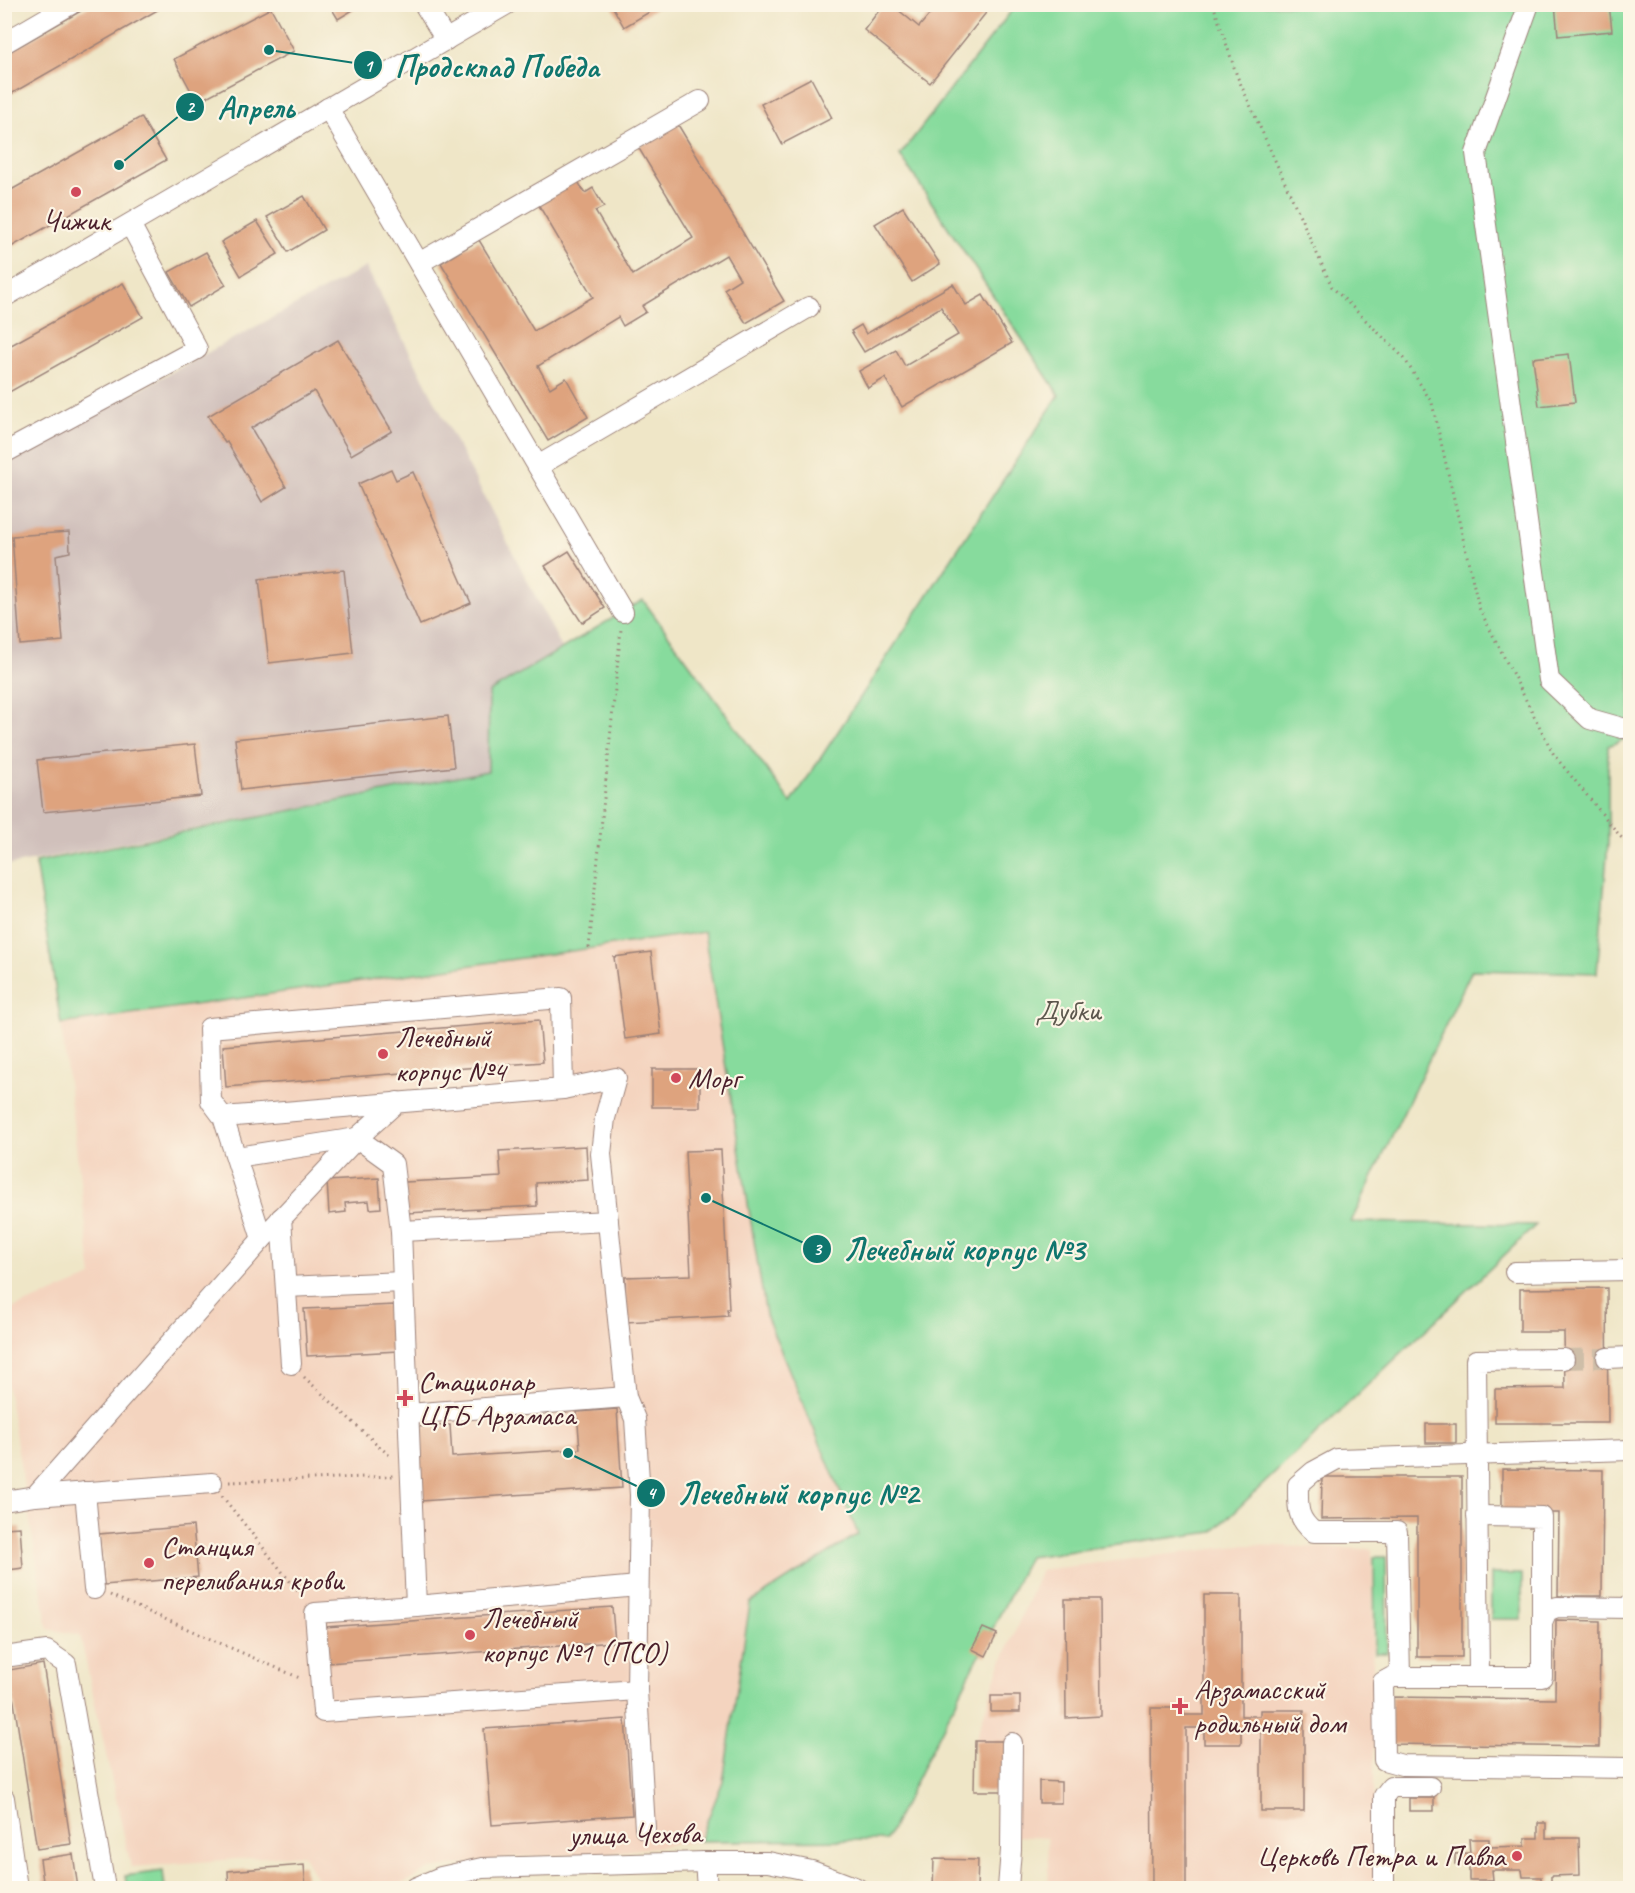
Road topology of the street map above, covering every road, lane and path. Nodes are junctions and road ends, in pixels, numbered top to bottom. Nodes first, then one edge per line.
1 (71, 4) edge
2 (424, 4) edge
3 (507, 4) edge
4 (1213, 4) edge
5 (1529, 4) edge
6 (446, 40) junction
7 (4, 43) edge
8 (700, 101) dead end
9 (328, 108) junction
10 (130, 224) junction
11 (419, 263) junction
12 (4, 297) edge
13 (809, 307) dead end
14 (4, 453) edge
15 (538, 466) junction
16 (623, 612) joint
17 (1630, 728) edge
18 (1630, 843) edge
19 (589, 948) dead end
20 (563, 1089) junction
21 (397, 1102) junction
22 (224, 1117) junction
23 (357, 1138) junction
24 (237, 1157) junction
25 (281, 1218) junction
26 (608, 1221) junction
27 (401, 1231) junction
28 (262, 1239) junction
29 (1630, 1270) edge
30 (1515, 1272) dead end
31 (403, 1281) junction
32 (286, 1287) junction
33 (1630, 1357) edge
34 (1608, 1358) tunnel mouth
35 (1564, 1359) tunnel mouth
36 (291, 1364) joint
37 (626, 1397) junction
38 (408, 1414) junction
39 (1630, 1450) edge
40 (1477, 1453) junction
41 (411, 1475) junction
42 (212, 1483) junction
43 (85, 1492) junction
44 (35, 1496) junction
45 (4, 1501) edge
46 (1477, 1516) junction
47 (638, 1586) junction
48 (94, 1589) joint
49 (416, 1606) junction
50 (1630, 1608) edge
51 (315, 1613) junction
52 (1542, 1622) junction
53 (4, 1657) edge
54 (1400, 1677) junction
55 (1479, 1677) junction
56 (321, 1688) junction
57 (637, 1690) junction
58 (1012, 1743) dead end
59 (1630, 1768) edge
60 (1430, 1786) dead end
61 (4, 1798) edge
62 (645, 1829) dead end
63 (705, 1862) junction
64 (17, 1888) edge
65 (105, 1888) edge
66 (415, 1888) edge
67 (707, 1888) edge
68 (856, 1888) edge
69 (1008, 1888) edge
70 (1384, 1888) edge

1 - 7 street
2 - 6 street
3 - 6 street
4 - 18 path
5 - 17 street
6 - 9 street
8 - 11 street
9 - 10 street
9 - 11 street
10 - 12 street
10 - 14 street
11 - 15 street
13 - 15 street
15 - 16 street
16 - 19 path
20 - 21 street
20 - 22 street
20 - 26 street
21 - 22 street
21 - 23 street
22 - 24 street
23 - 24 street
23 - 25 street
23 - 27 street
24 - 28 street
25 - 28 street
25 - 32 street
26 - 27 street
26 - 37 street
27 - 31 street
28 - 44 street
29 - 30 street
31 - 32 street
31 - 38 street
32 - 36 street
33 - 34 street
35 - 40 street
36 - 41 path
37 - 38 street
37 - 47 street
38 - 41 street
39 - 40 street
40 - 46 street
40 - 54 street
41 - 42 path
41 - 49 street
42 - 43 street
42 - 51 path
43 - 44 street
43 - 48 street
44 - 45 street
46 - 52 street
46 - 55 street
47 - 49 street
47 - 57 street
48 - 56 path
49 - 51 street
50 - 52 street
51 - 56 street
52 - 55 street
53 - 65 street
54 - 55 street
54 - 59 street
56 - 57 street
57 - 62 street
58 - 69 street
60 - 70 street
61 - 64 street
63 - 66 street, улица Чехова
63 - 67 street
63 - 68 street, улица Чехова

